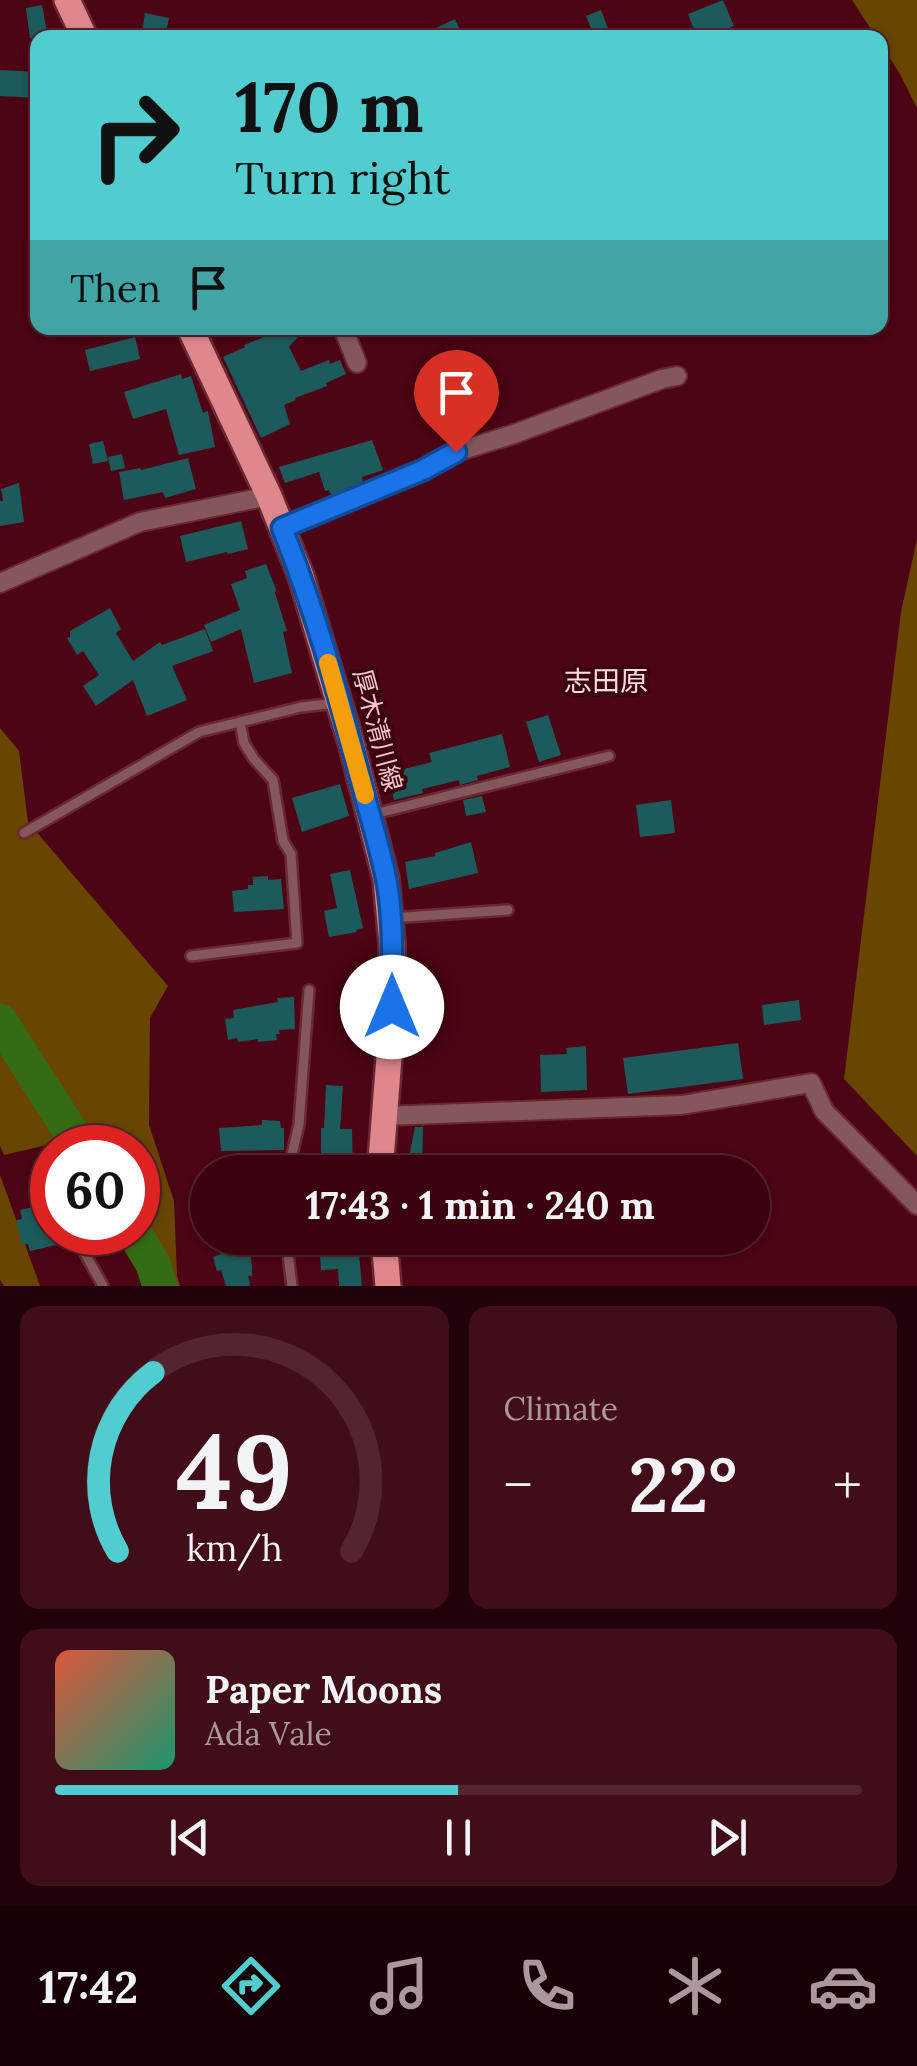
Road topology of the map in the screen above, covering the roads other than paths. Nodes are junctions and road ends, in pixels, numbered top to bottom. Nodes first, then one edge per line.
1 (194, 335) edge
2 (346, 335) edge
3 (357, 363) dead end
4 (677, 376) dead end
5 (269, 496) junction
6 (282, 528) junction
7 (0, 583) edge
8 (340, 702) junction
9 (240, 722) junction
10 (609, 756) dead end
11 (370, 815) junction
12 (24, 833) dead end
13 (508, 910) dead end
14 (390, 918) junction
15 (192, 956) dead end
16 (309, 990) dead end
17 (384, 1116) junction
18 (292, 1155) edge
19 (381, 1155) edge
20 (917, 1205) edge
21 (86, 1255) edge
22 (288, 1255) edge
23 (385, 1255) edge
24 (103, 1286) edge
25 (292, 1286) edge
26 (388, 1286) edge

1 - 5 main road, 厚木清川線
2 - 3 street
4 - 6 street
5 - 6 main road, 厚木清川線
5 - 7 street
6 - 8 main road, 厚木清川線
8 - 9 lane
8 - 11 main road, 厚木清川線
9 - 12 lane
9 - 15 lane
10 - 11 lane
11 - 14 main road, 厚木清川線
13 - 14 lane
14 - 17 main road, 厚木清川線
16 - 18 lane
17 - 19 main road, 厚木清川線
17 - 20 street
21 - 24 lane
22 - 25 lane
23 - 26 main road

